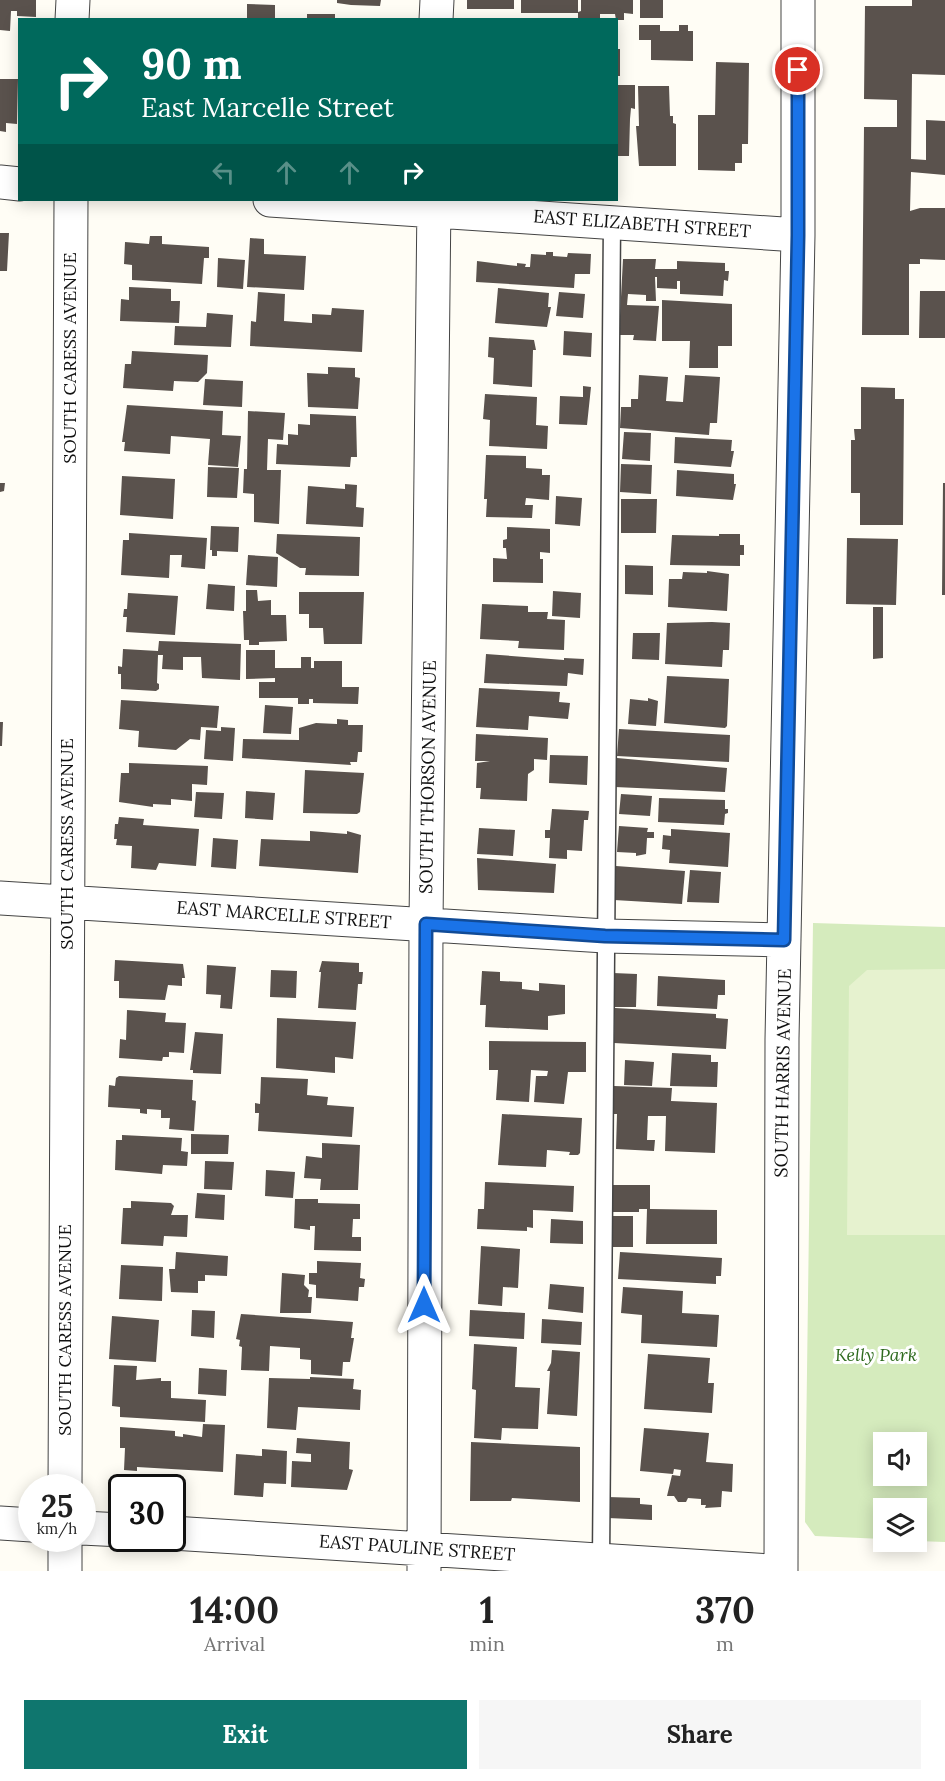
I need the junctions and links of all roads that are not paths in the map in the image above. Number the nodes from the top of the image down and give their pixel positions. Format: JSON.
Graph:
{"nodes":[{"id":1,"x":73,"y":0,"type":"edge"},
{"id":2,"x":436,"y":0,"type":"edge"},
{"id":3,"x":798,"y":0,"type":"edge"},
{"id":4,"x":72,"y":18,"type":"edge"},
{"id":5,"x":436,"y":18,"type":"edge"},
{"id":6,"x":0,"y":182,"type":"edge"},
{"id":7,"x":18,"y":183,"type":"edge"},
{"id":8,"x":71,"y":201,"type":"edge"},
{"id":9,"x":303,"y":201,"type":"edge"},
{"id":10,"x":434,"y":205,"type":"edge"},
{"id":11,"x":612,"y":222,"type":"junction"},
{"id":12,"x":798,"y":235,"type":"junction"},
{"id":13,"x":0,"y":898,"type":"edge"},
{"id":14,"x":66,"y":902,"type":"junction"},
{"id":15,"x":426,"y":924,"type":"junction"},
{"id":16,"x":605,"y":936,"type":"junction"},
{"id":17,"x":784,"y":940,"type":"junction"},
{"id":18,"x":65,"y":1474,"type":"edge"},
{"id":19,"x":0,"y":1523,"type":"edge"},
{"id":20,"x":18,"y":1524,"type":"edge"},
{"id":21,"x":186,"y":1534,"type":"edge"},
{"id":22,"x":65,"y":1552,"type":"edge"},
{"id":23,"x":423,"y":1559,"type":"edge"},
{"id":24,"x":601,"y":1561,"type":"junction"},
{"id":25,"x":65,"y":1571,"type":"edge"},
{"id":26,"x":770,"y":1571,"type":"edge"},
{"id":27,"x":781,"y":1571,"type":"edge"}],
"edges":[{"from":1,"to":4,"type":"street"},
{"from":2,"to":5,"type":"street"},
{"from":3,"to":12,"type":"street","name":"SOUTH HARRIS AVENUE"},
{"from":6,"to":7,"type":"street"},
{"from":8,"to":14,"type":"street","name":"SOUTH CARESS AVENUE"},
{"from":9,"to":10,"type":"street","name":"EAST ELIZABETH STREET"},
{"from":10,"to":11,"type":"street","name":"EAST ELIZABETH STREET"},
{"from":10,"to":15,"type":"street","name":"SOUTH THORSON AVENUE"},
{"from":11,"to":12,"type":"street","name":"EAST ELIZABETH STREET"},
{"from":11,"to":16,"type":"lane"},
{"from":12,"to":17,"type":"street","name":"SOUTH HARRIS AVENUE"},
{"from":13,"to":14,"type":"street","name":"EAST MARCELLE STREET"},
{"from":14,"to":15,"type":"street","name":"EAST MARCELLE STREET"},
{"from":14,"to":18,"type":"street","name":"SOUTH CARESS AVENUE"},
{"from":15,"to":16,"type":"street","name":"EAST MARCELLE STREET"},
{"from":15,"to":23,"type":"street","name":"SOUTH THORSON AVENUE"},
{"from":16,"to":17,"type":"street","name":"EAST MARCELLE STREET"},
{"from":16,"to":24,"type":"lane"},
{"from":17,"to":27,"type":"street","name":"SOUTH HARRIS AVENUE"},
{"from":19,"to":20,"type":"street"},
{"from":21,"to":23,"type":"street","name":"EAST PAULINE STREET"},
{"from":22,"to":25,"type":"street"},
{"from":23,"to":24,"type":"street","name":"EAST PAULINE STREET"},
{"from":24,"to":26,"type":"street","name":"EAST PAULINE STREET"}]}
